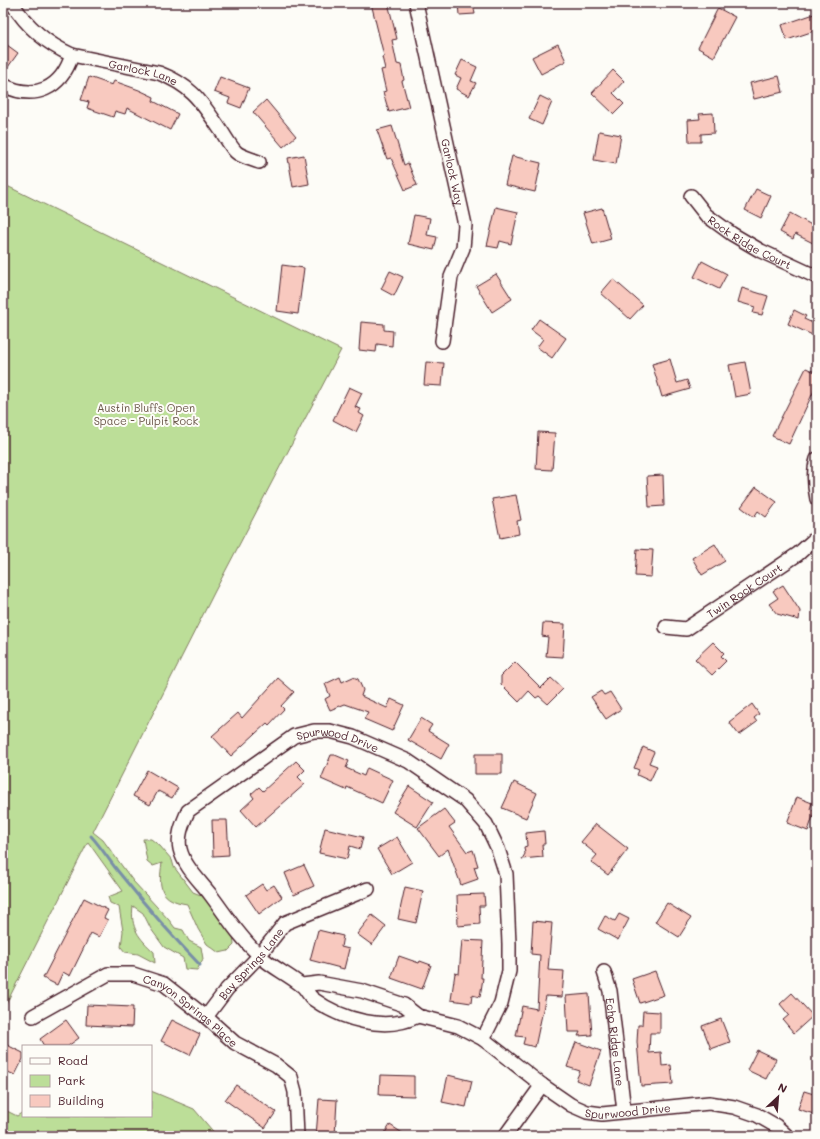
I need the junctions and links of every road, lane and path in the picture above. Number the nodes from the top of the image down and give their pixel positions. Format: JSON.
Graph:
{"nodes":[{"id":1,"x":12,"y":3,"type":"edge"},
{"id":2,"x":416,"y":3,"type":"edge"},
{"id":3,"x":72,"y":55,"type":"junction"},
{"id":4,"x":3,"y":85,"type":"edge"},
{"id":5,"x":259,"y":162,"type":"dead end"},
{"id":6,"x":691,"y":196,"type":"dead end"},
{"id":7,"x":817,"y":277,"type":"edge"},
{"id":8,"x":442,"y":341,"type":"dead end"},
{"id":9,"x":817,"y":459,"type":"edge"},
{"id":10,"x":817,"y":499,"type":"edge"},
{"id":11,"x":817,"y":537,"type":"edge"},
{"id":12,"x":666,"y":627,"type":"dead end"},
{"id":13,"x":368,"y":889,"type":"dead end"},
{"id":14,"x":259,"y":956,"type":"junction"},
{"id":15,"x":604,"y":972,"type":"dead end"},
{"id":16,"x":302,"y":985,"type":"junction"},
{"id":17,"x":33,"y":1016,"type":"dead end"},
{"id":18,"x":418,"y":1016,"type":"junction"},
{"id":19,"x":206,"y":1017,"type":"junction"},
{"id":20,"x":483,"y":1039,"type":"junction"},
{"id":21,"x":542,"y":1085,"type":"junction"},
{"id":22,"x":624,"y":1111,"type":"junction"},
{"id":23,"x":297,"y":1136,"type":"edge"},
{"id":24,"x":505,"y":1136,"type":"edge"},
{"id":25,"x":787,"y":1136,"type":"edge"}],
"edges":[{"from":1,"to":3,"type":"street","name":"Garlock Lane"},
{"from":2,"to":8,"type":"street","name":"Garlock Way"},
{"from":3,"to":4,"type":"street"},
{"from":3,"to":5,"type":"street","name":"Garlock Lane"},
{"from":6,"to":7,"type":"street","name":"Rock Ridge Court"},
{"from":9,"to":10,"type":"street"},
{"from":11,"to":12,"type":"street","name":"Twin Rock Court"},
{"from":13,"to":14,"type":"street","name":"Bay Springs Lane"},
{"from":14,"to":16,"type":"street","name":"Spurwood Drive"},
{"from":14,"to":19,"type":"street","name":"Bay Springs Lane"},
{"from":14,"to":20,"type":"street","name":"Spurwood Drive"},
{"from":15,"to":22,"type":"street","name":"Echo Ridge Lane"},
{"from":16,"to":18,"type":"street","name":"Spurwood Drive"},
{"from":16,"to":18,"type":"street","name":"Spurwood Drive"},
{"from":17,"to":19,"type":"street","name":"Canyon Springs Place"},
{"from":18,"to":20,"type":"street","name":"Spurwood Drive"},
{"from":19,"to":23,"type":"street","name":"Canyon Springs Place"},
{"from":20,"to":21,"type":"street","name":"Spurwood Drive"},
{"from":21,"to":22,"type":"street","name":"Spurwood Drive"},
{"from":21,"to":24,"type":"street"},
{"from":22,"to":25,"type":"street","name":"Spurwood Drive"}]}
